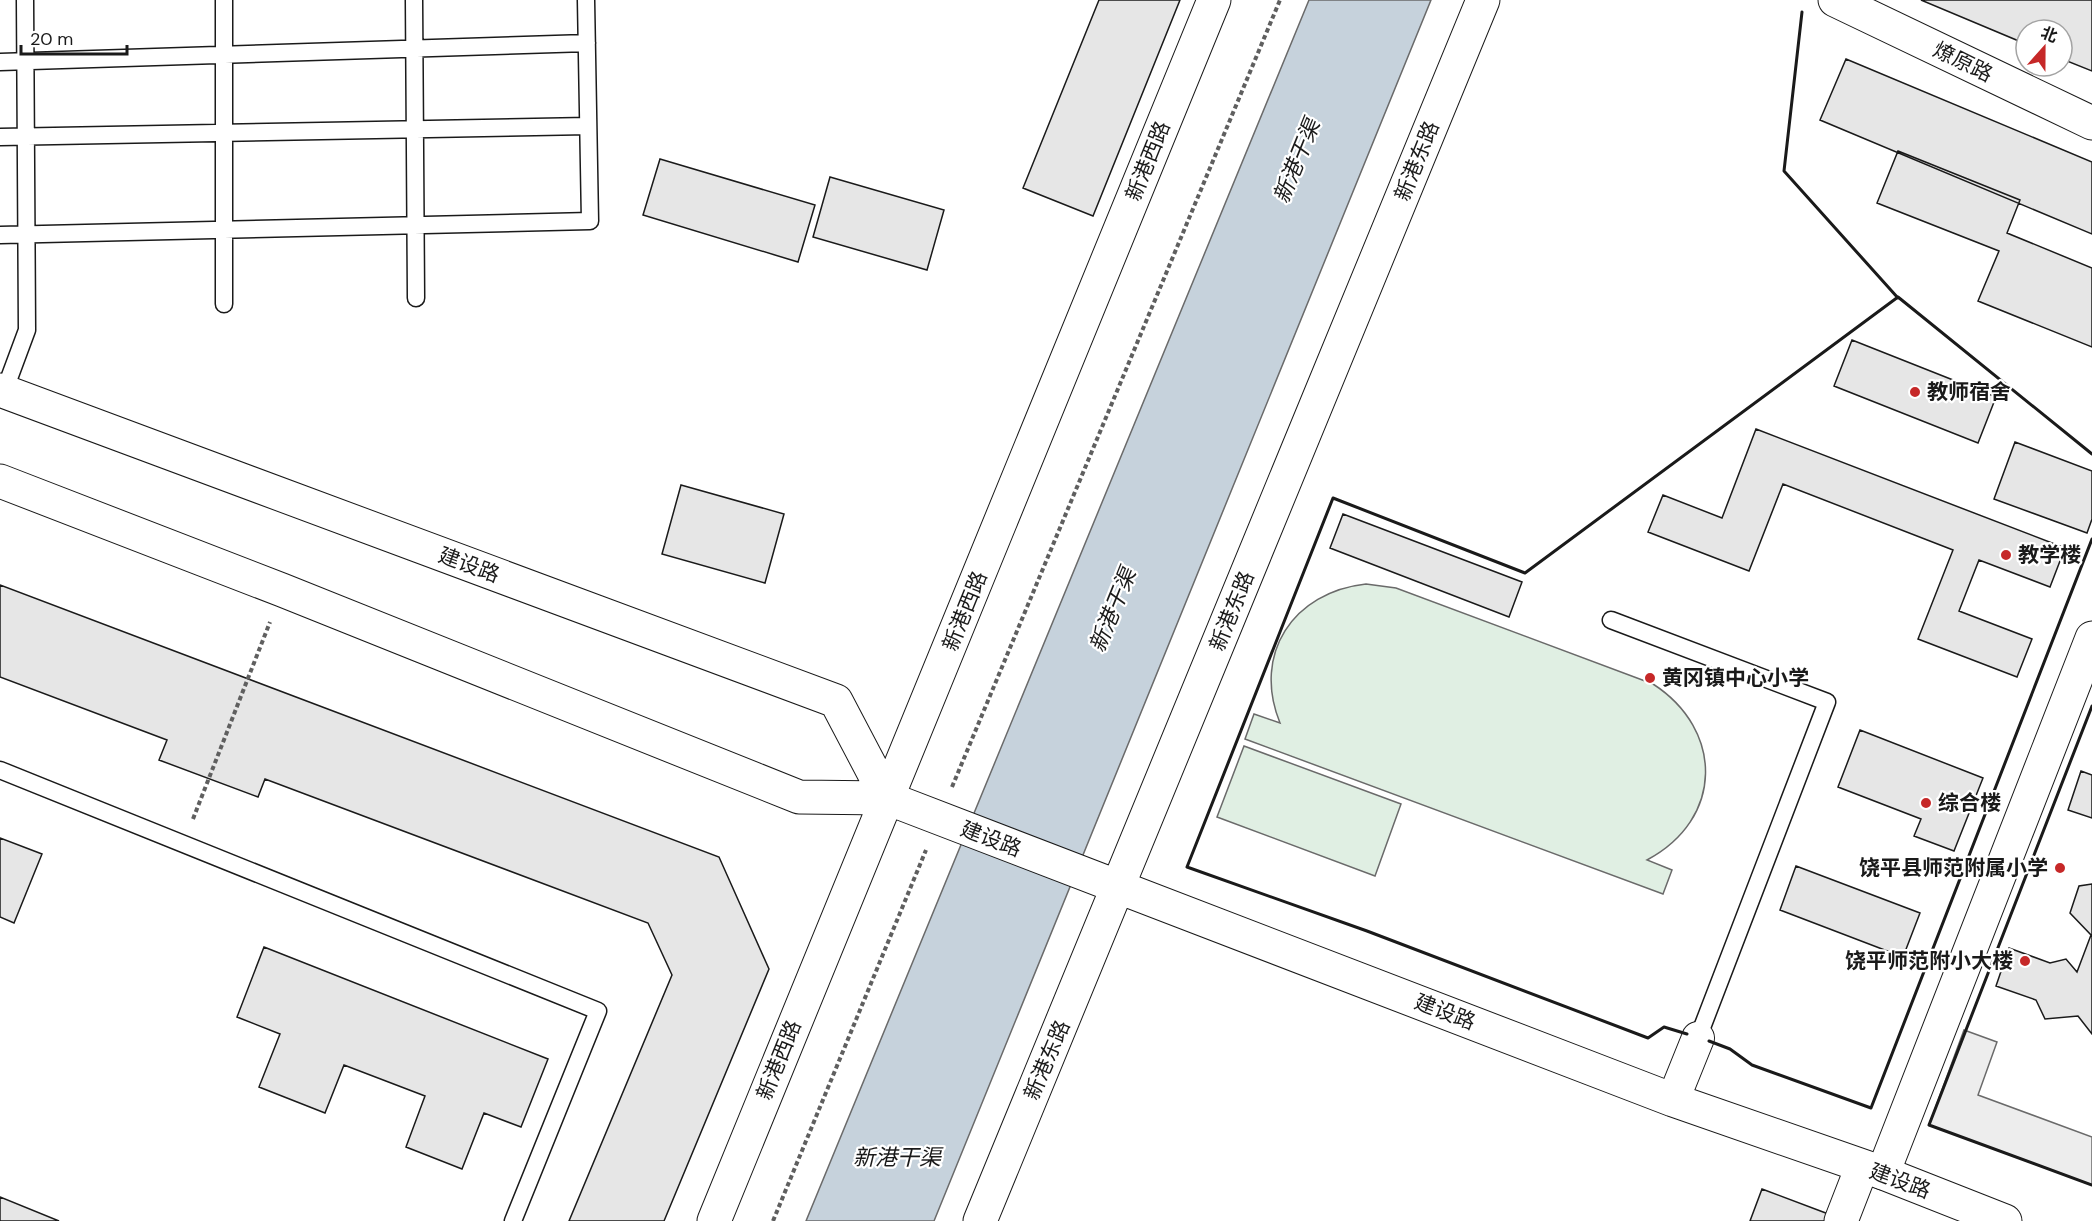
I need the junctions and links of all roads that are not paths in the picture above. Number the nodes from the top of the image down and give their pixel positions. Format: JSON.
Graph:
{"nodes":[{"id":1,"x":25,"y":0,"type":"edge"},
{"id":2,"x":224,"y":0,"type":"edge"},
{"id":3,"x":414,"y":0,"type":"edge"},
{"id":4,"x":586,"y":0,"type":"edge"},
{"id":5,"x":1214,"y":0,"type":"edge"},
{"id":6,"x":1484,"y":0,"type":"edge"},
{"id":7,"x":1835,"y":0,"type":"edge"},
{"id":8,"x":587,"y":43,"type":"junction"},
{"id":9,"x":414,"y":48,"type":"junction"},
{"id":10,"x":224,"y":54,"type":"junction"},
{"id":11,"x":25,"y":61,"type":"junction"},
{"id":12,"x":0,"y":62,"type":"edge"},
{"id":13,"x":2092,"y":123,"type":"edge"},
{"id":14,"x":588,"y":126,"type":"junction"},
{"id":15,"x":415,"y":130,"type":"junction"},
{"id":16,"x":224,"y":134,"type":"junction"},
{"id":17,"x":0,"y":137,"type":"edge"},
{"id":18,"x":26,"y":137,"type":"junction"},
{"id":19,"x":416,"y":225,"type":"junction"},
{"id":20,"x":224,"y":230,"type":"junction"},
{"id":21,"x":0,"y":235,"type":"edge"},
{"id":22,"x":26,"y":235,"type":"junction"},
{"id":23,"x":416,"y":298,"type":"dead end"},
{"id":24,"x":224,"y":304,"type":"dead end"},
{"id":25,"x":2,"y":391,"type":"edge"},
{"id":26,"x":0,"y":481,"type":"edge"},
{"id":27,"x":1611,"y":620,"type":"dead end"},
{"id":28,"x":2092,"y":638,"type":"edge"},
{"id":29,"x":0,"y":770,"type":"edge"},
{"id":30,"x":887,"y":798,"type":"junction"},
{"id":31,"x":1118,"y":886,"type":"junction"},
{"id":32,"x":1698,"y":1038,"type":"joint"},
{"id":33,"x":1673,"y":1100,"type":"junction"},
{"id":34,"x":1872,"y":1170,"type":"junction"},
{"id":35,"x":513,"y":1221,"type":"edge"},
{"id":36,"x":714,"y":1221,"type":"edge"},
{"id":37,"x":980,"y":1221,"type":"edge"},
{"id":38,"x":1841,"y":1221,"type":"edge"},
{"id":39,"x":2005,"y":1221,"type":"edge"}],
"edges":[{"from":1,"to":11,"type":"lane"},
{"from":2,"to":10,"type":"lane"},
{"from":3,"to":9,"type":"lane"},
{"from":4,"to":8,"type":"lane"},
{"from":5,"to":30,"type":"main road","name":"新港西路"},
{"from":6,"to":31,"type":"main road","name":"新港东路"},
{"from":7,"to":13,"type":"main road","name":"燎原路"},
{"from":8,"to":9,"type":"lane"},
{"from":8,"to":14,"type":"lane"},
{"from":9,"to":10,"type":"lane"},
{"from":9,"to":15,"type":"lane"},
{"from":10,"to":11,"type":"lane"},
{"from":10,"to":16,"type":"lane"},
{"from":11,"to":12,"type":"lane"},
{"from":11,"to":18,"type":"lane"},
{"from":14,"to":15,"type":"lane"},
{"from":14,"to":19,"type":"lane"},
{"from":15,"to":16,"type":"lane"},
{"from":15,"to":19,"type":"lane"},
{"from":16,"to":18,"type":"lane"},
{"from":16,"to":20,"type":"lane"},
{"from":17,"to":18,"type":"lane"},
{"from":18,"to":22,"type":"lane"},
{"from":19,"to":20,"type":"lane"},
{"from":19,"to":23,"type":"lane"},
{"from":20,"to":22,"type":"lane"},
{"from":20,"to":24,"type":"lane"},
{"from":21,"to":22,"type":"lane"},
{"from":22,"to":25,"type":"lane"},
{"from":25,"to":30,"type":"main road","name":"建设路"},
{"from":26,"to":30,"type":"main road","name":"建设路"},
{"from":27,"to":32,"type":"lane"},
{"from":28,"to":34,"type":"main road"},
{"from":29,"to":35,"type":"lane"},
{"from":30,"to":31,"type":"main road","name":"建设路"},
{"from":30,"to":36,"type":"main road","name":"新港西路"},
{"from":31,"to":33,"type":"main road","name":"建设路"},
{"from":31,"to":37,"type":"main road","name":"新港东路"},
{"from":32,"to":33,"type":"street"},
{"from":33,"to":34,"type":"main road","name":"建设路"},
{"from":34,"to":38,"type":"main road"},
{"from":34,"to":39,"type":"main road","name":"建设路"}]}
